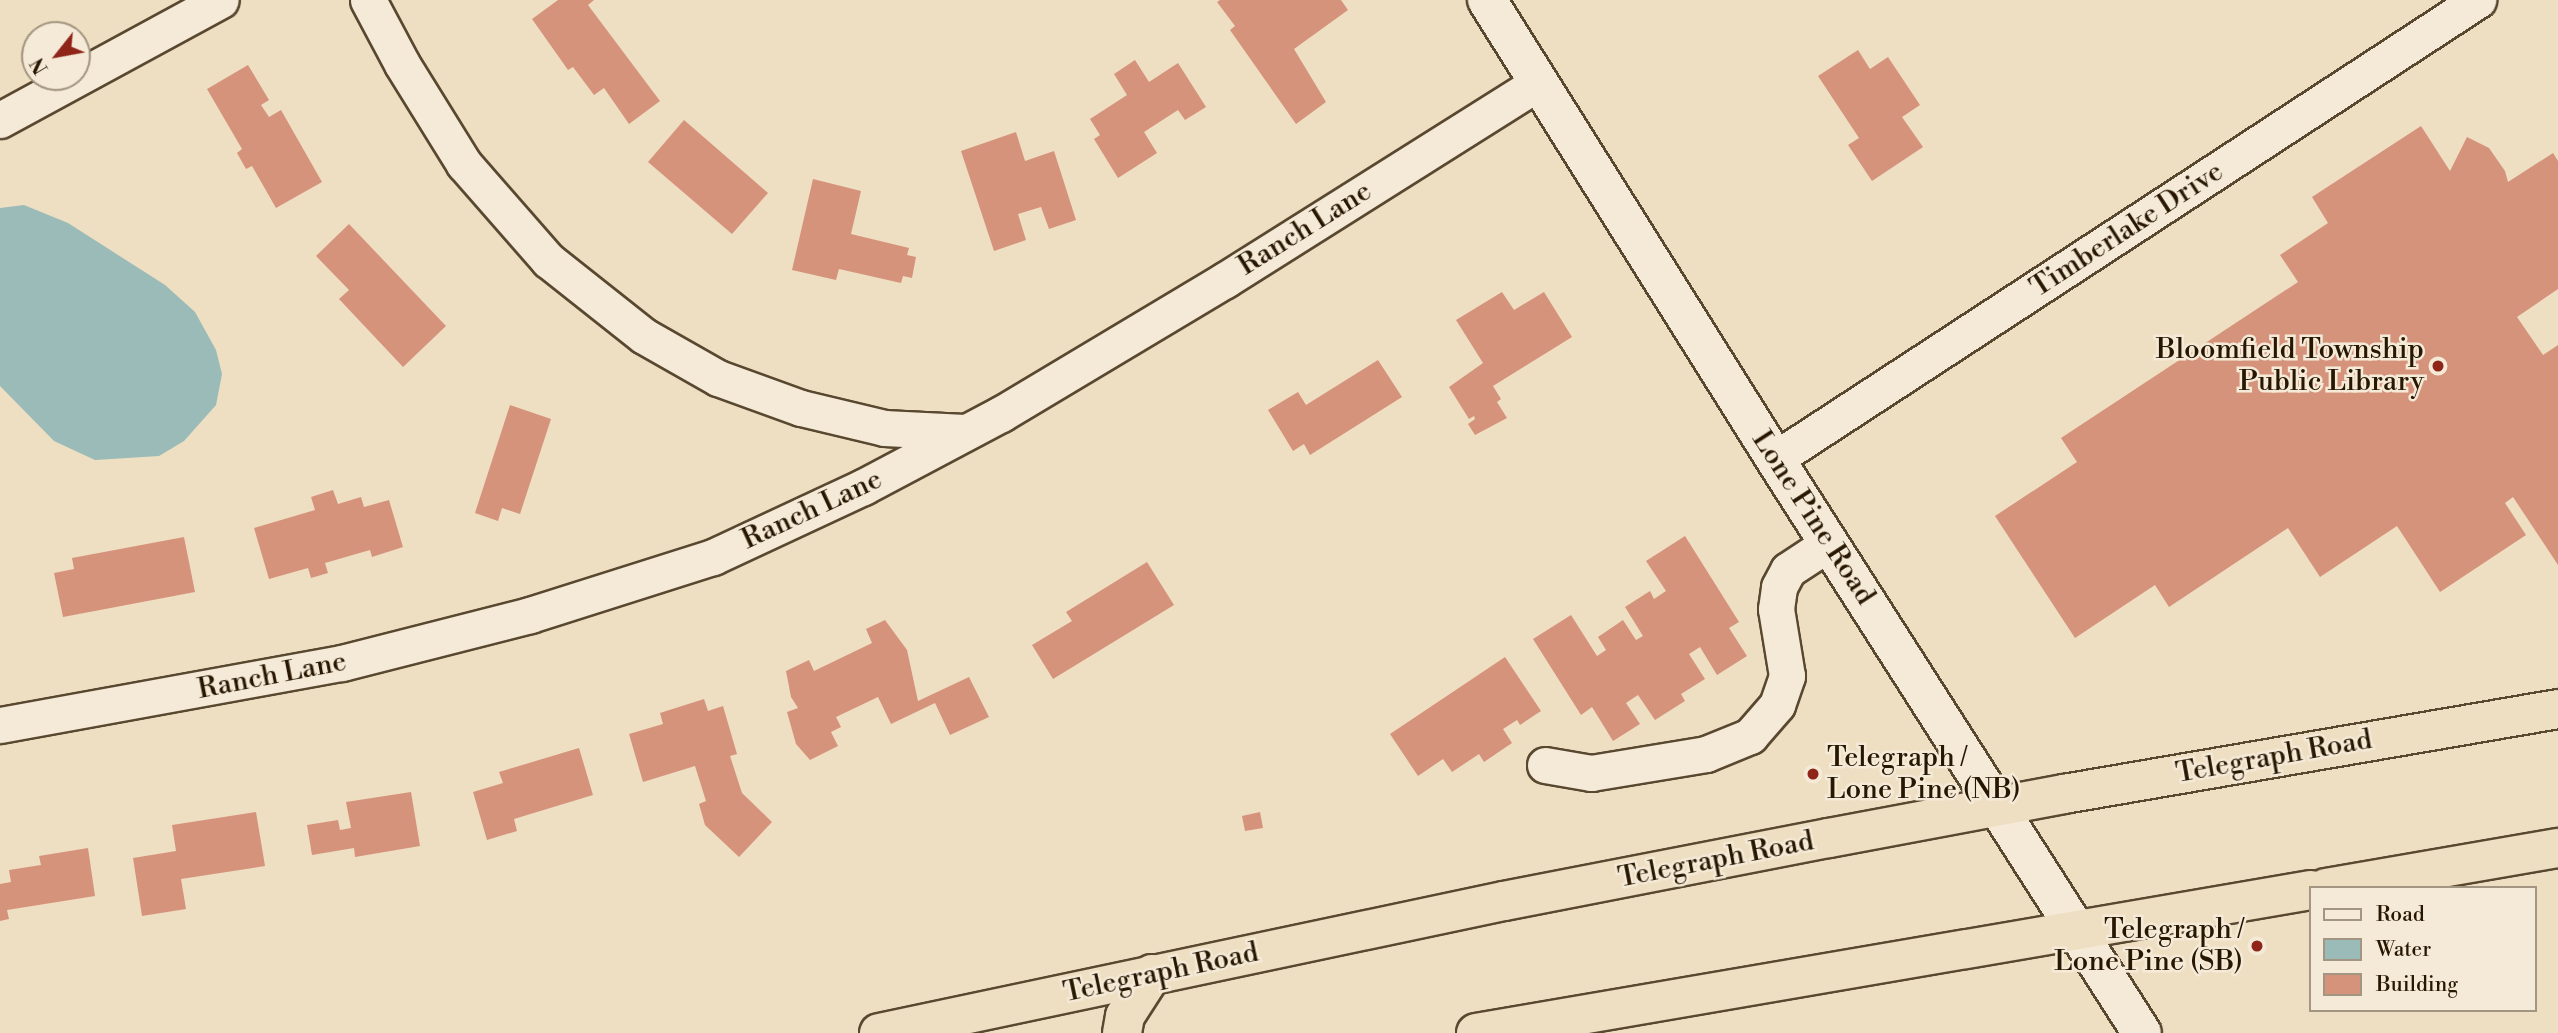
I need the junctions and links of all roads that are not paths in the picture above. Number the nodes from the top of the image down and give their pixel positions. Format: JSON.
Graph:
{"nodes":[{"id":1,"x":221,"y":0,"type":"edge"},
{"id":2,"x":368,"y":0,"type":"edge"},
{"id":3,"x":1487,"y":0,"type":"edge"},
{"id":4,"x":2478,"y":0,"type":"edge"},
{"id":5,"x":1539,"y":82,"type":"junction"},
{"id":6,"x":0,"y":120,"type":"edge"},
{"id":7,"x":968,"y":432,"type":"junction"},
{"id":8,"x":1775,"y":458,"type":"junction"},
{"id":9,"x":1829,"y":543,"type":"junction"},
{"id":10,"x":2558,"y":709,"type":"edge"},
{"id":11,"x":0,"y":725,"type":"edge"},
{"id":12,"x":1545,"y":765,"type":"dead end"},
{"id":13,"x":1997,"y":807,"type":"junction"},
{"id":14,"x":2558,"y":848,"type":"edge"},
{"id":15,"x":2338,"y":886,"type":"edge"},
{"id":16,"x":2310,"y":890,"type":"edge"},
{"id":17,"x":2077,"y":931,"type":"junction"},
{"id":18,"x":1152,"y":974,"type":"junction"},
{"id":19,"x":979,"y":1023,"type":"edge"},
{"id":20,"x":879,"y":1033,"type":"edge"},
{"id":21,"x":1122,"y":1033,"type":"edge"},
{"id":22,"x":1476,"y":1033,"type":"edge"},
{"id":23,"x":2142,"y":1033,"type":"edge"}],
"edges":[{"from":1,"to":6,"type":"street"},
{"from":2,"to":7,"type":"street"},
{"from":3,"to":5,"type":"street","name":"Lone Pine Road"},
{"from":4,"to":8,"type":"street","name":"Timberlake Drive"},
{"from":5,"to":7,"type":"street","name":"Ranch Lane"},
{"from":5,"to":8,"type":"street","name":"Lone Pine Road"},
{"from":7,"to":11,"type":"street","name":"Ranch Lane"},
{"from":8,"to":9,"type":"street","name":"Lone Pine Road"},
{"from":9,"to":12,"type":"street"},
{"from":9,"to":13,"type":"street","name":"Lone Pine Road"},
{"from":10,"to":13,"type":"highway","name":"Telegraph Road"},
{"from":13,"to":17,"type":"street","name":"Lone Pine Road"},
{"from":13,"to":18,"type":"highway","name":"Telegraph Road"},
{"from":14,"to":15,"type":"highway"},
{"from":16,"to":17,"type":"highway"},
{"from":17,"to":22,"type":"highway"},
{"from":17,"to":23,"type":"street","name":"Lone Pine Road"},
{"from":18,"to":19,"type":"highway","name":"Telegraph Road"},
{"from":18,"to":21,"type":"highway"},
{"from":19,"to":20,"type":"highway","name":"Telegraph Road"}]}
